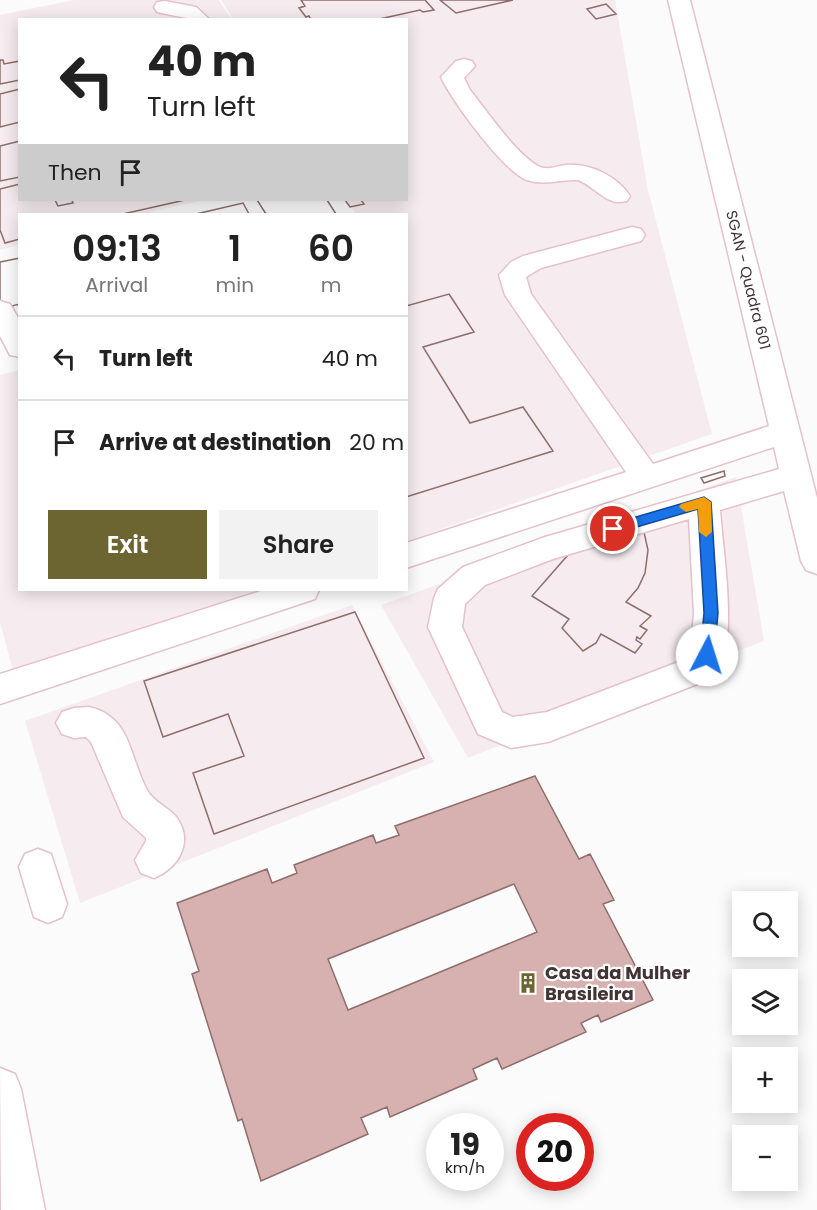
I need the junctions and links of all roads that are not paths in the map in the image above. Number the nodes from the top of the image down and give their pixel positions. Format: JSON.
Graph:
{"nodes":[{"id":1,"x":679,"y":0,"type":"edge"},
{"id":2,"x":165,"y":7,"type":"dead end"},
{"id":3,"x":199,"y":18,"type":"edge"},
{"id":4,"x":464,"y":66,"type":"dead end"},
{"id":5,"x":618,"y":196,"type":"dead end"},
{"id":6,"x":632,"y":235,"type":"dead end"},
{"id":7,"x":0,"y":310,"type":"edge"},
{"id":8,"x":18,"y":344,"type":"edge"},
{"id":9,"x":18,"y":362,"type":"edge"},
{"id":10,"x":0,"y":366,"type":"edge"},
{"id":11,"x":785,"y":432,"type":"junction"},
{"id":12,"x":796,"y":476,"type":"junction"},
{"id":13,"x":646,"y":477,"type":"junction"},
{"id":14,"x":704,"y":502,"type":"junction"},
{"id":15,"x":408,"y":555,"type":"edge"},
{"id":16,"x":817,"y":561,"type":"edge"},
{"id":17,"x":300,"y":591,"type":"edge"},
{"id":18,"x":0,"y":689,"type":"edge"},
{"id":19,"x":74,"y":723,"type":"dead end"},
{"id":20,"x":154,"y":860,"type":"dead end"},
{"id":21,"x":38,"y":867,"type":"dead end"},
{"id":22,"x":48,"y":904,"type":"dead end"},
{"id":23,"x":0,"y":1089,"type":"edge"},
{"id":24,"x":23,"y":1210,"type":"edge"}],
"edges":[{"from":1,"to":11,"type":"street","name":"SGAN - Quadra 601"},
{"from":2,"to":3,"type":"street"},
{"from":4,"to":5,"type":"street"},
{"from":6,"to":13,"type":"street"},
{"from":7,"to":8,"type":"street"},
{"from":9,"to":10,"type":"street"},
{"from":11,"to":12,"type":"street","name":"SGAN - Quadra 601"},
{"from":11,"to":13,"type":"street"},
{"from":12,"to":14,"type":"street"},
{"from":12,"to":16,"type":"street","name":"SGAN - Quadra 601"},
{"from":13,"to":15,"type":"street"},
{"from":14,"to":14,"type":"street"},
{"from":17,"to":18,"type":"street"},
{"from":19,"to":20,"type":"street"},
{"from":21,"to":22,"type":"street"},
{"from":23,"to":24,"type":"street"}]}
